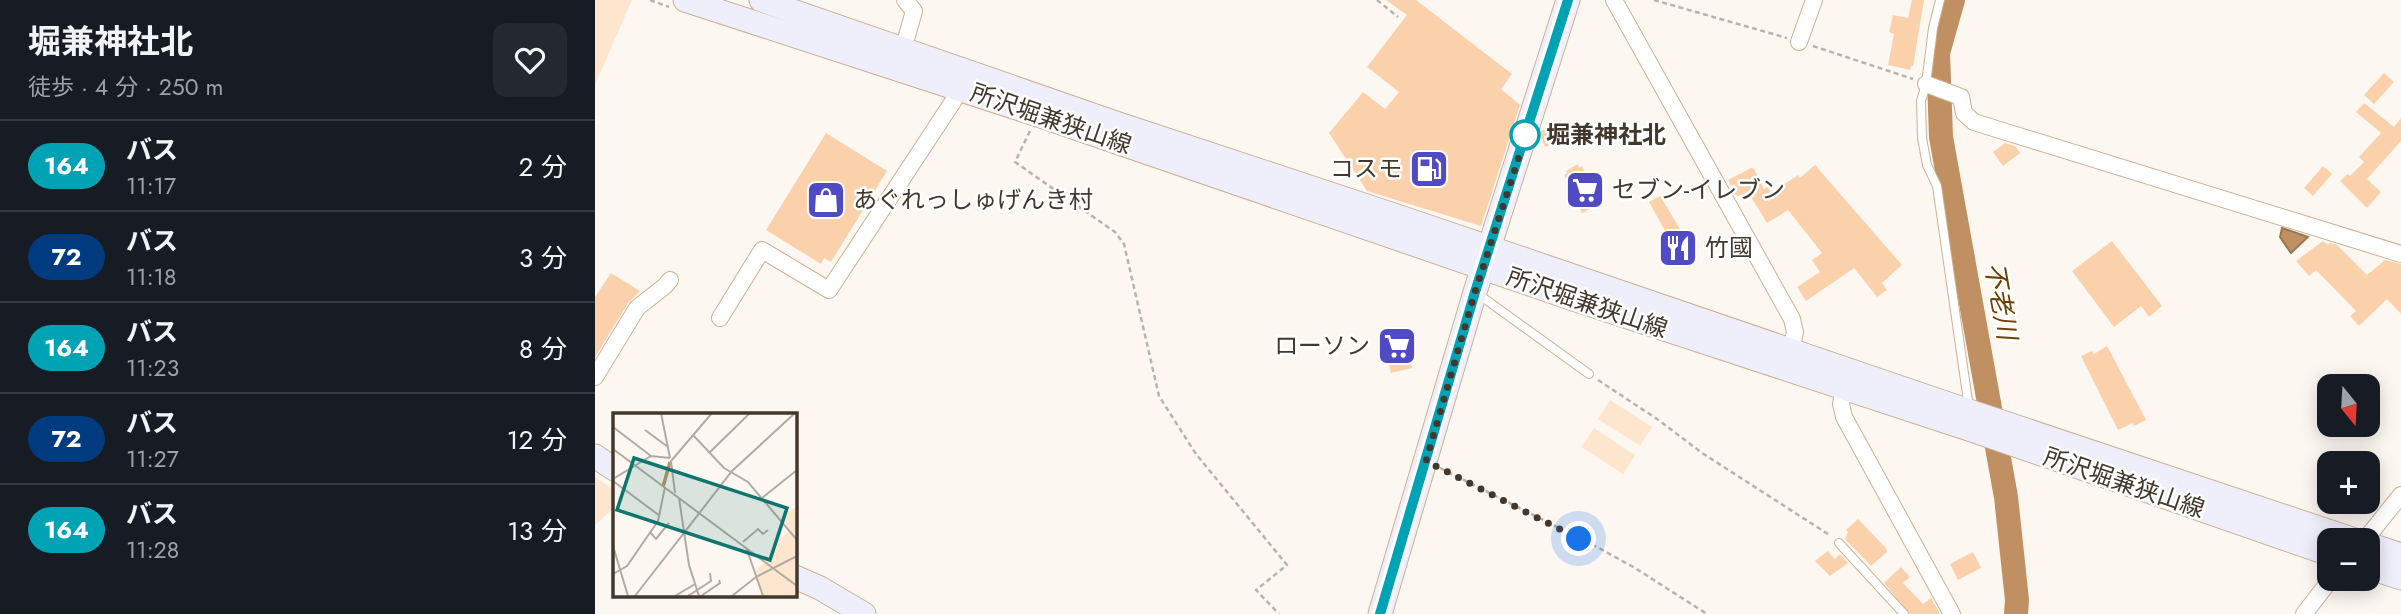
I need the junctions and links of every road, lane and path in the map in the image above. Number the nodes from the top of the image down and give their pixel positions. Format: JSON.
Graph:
{"nodes":[{"id":1,"x":685,"y":0,"type":"edge"},
{"id":2,"x":761,"y":0,"type":"edge"},
{"id":3,"x":905,"y":0,"type":"edge"},
{"id":4,"x":1377,"y":0,"type":"edge"},
{"id":5,"x":1568,"y":0,"type":"edge"},
{"id":6,"x":1614,"y":0,"type":"edge"},
{"id":7,"x":1814,"y":0,"type":"edge"},
{"id":8,"x":1940,"y":0,"type":"edge"},
{"id":9,"x":1398,"y":17,"type":"dead end"},
{"id":10,"x":1799,"y":41,"type":"dead end"},
{"id":11,"x":902,"y":50,"type":"junction"},
{"id":12,"x":1926,"y":84,"type":"junction"},
{"id":13,"x":954,"y":100,"type":"dead end"},
{"id":14,"x":1038,"y":115,"type":"junction"},
{"id":15,"x":2401,"y":254,"type":"edge"},
{"id":16,"x":1487,"y":258,"type":"junction"},
{"id":17,"x":670,"y":280,"type":"dead end"},
{"id":18,"x":1475,"y":292,"type":"junction"},
{"id":19,"x":720,"y":318,"type":"dead end"},
{"id":20,"x":1791,"y":351,"type":"junction"},
{"id":21,"x":1590,"y":374,"type":"joint"},
{"id":22,"x":595,"y":377,"type":"edge"},
{"id":23,"x":1844,"y":387,"type":"junction"},
{"id":24,"x":1972,"y":418,"type":"junction"},
{"id":25,"x":2009,"y":434,"type":"junction"},
{"id":26,"x":595,"y":456,"type":"edge"},
{"id":27,"x":1426,"y":461,"type":"junction"},
{"id":28,"x":613,"y":467,"type":"edge"},
{"id":29,"x":2401,"y":495,"type":"edge"},
{"id":30,"x":2317,"y":528,"type":"edge"},
{"id":31,"x":2376,"y":528,"type":"edge"},
{"id":32,"x":1839,"y":543,"type":"joint"},
{"id":33,"x":2380,"y":547,"type":"edge"},
{"id":34,"x":2317,"y":550,"type":"edge"},
{"id":35,"x":2401,"y":555,"type":"edge"},
{"id":36,"x":2380,"y":571,"type":"edge"},
{"id":37,"x":796,"y":577,"type":"edge"},
{"id":38,"x":2401,"y":578,"type":"edge"},
{"id":39,"x":2322,"y":591,"type":"edge"},
{"id":40,"x":864,"y":614,"type":"edge"},
{"id":41,"x":1279,"y":614,"type":"edge"},
{"id":42,"x":1380,"y":614,"type":"edge"},
{"id":43,"x":1707,"y":614,"type":"edge"},
{"id":44,"x":1904,"y":614,"type":"edge"},
{"id":45,"x":1952,"y":614,"type":"edge"},
{"id":46,"x":2304,"y":614,"type":"edge"}],
"edges":[{"from":1,"to":14,"type":"main road","name":"所沢堀兼狭山線"},
{"from":2,"to":11,"type":"main road","name":"所沢堀兼狭山線"},
{"from":3,"to":11,"type":"street"},
{"from":4,"to":9,"type":"path"},
{"from":5,"to":16,"type":"main road"},
{"from":6,"to":20,"type":"street"},
{"from":7,"to":10,"type":"street"},
{"from":8,"to":12,"type":"lane"},
{"from":11,"to":16,"type":"main road","name":"所沢堀兼狭山線"},
{"from":12,"to":15,"type":"street"},
{"from":12,"to":24,"type":"lane"},
{"from":13,"to":19,"type":"street"},
{"from":14,"to":16,"type":"main road","name":"所沢堀兼狭山線"},
{"from":14,"to":41,"type":"path"},
{"from":16,"to":18,"type":"main road"},
{"from":16,"to":20,"type":"main road","name":"所沢堀兼狭山線"},
{"from":16,"to":23,"type":"main road","name":"所沢堀兼狭山線"},
{"from":17,"to":22,"type":"street"},
{"from":18,"to":21,"type":"lane"},
{"from":18,"to":27,"type":"main road"},
{"from":20,"to":24,"type":"main road","name":"所沢堀兼狭山線"},
{"from":21,"to":32,"type":"path"},
{"from":23,"to":24,"type":"main road","name":"所沢堀兼狭山線"},
{"from":23,"to":45,"type":"street"},
{"from":24,"to":25,"type":"main road","name":"所沢堀兼狭山線"},
{"from":25,"to":30,"type":"main road","name":"所沢堀兼狭山線"},
{"from":25,"to":34,"type":"main road","name":"所沢堀兼狭山線"},
{"from":26,"to":28,"type":"main road"},
{"from":27,"to":42,"type":"main road"},
{"from":27,"to":43,"type":"path"},
{"from":29,"to":31,"type":"street"},
{"from":32,"to":44,"type":"lane"},
{"from":33,"to":35,"type":"main road"},
{"from":36,"to":38,"type":"main road"},
{"from":37,"to":40,"type":"main road"},
{"from":39,"to":46,"type":"street"}]}
